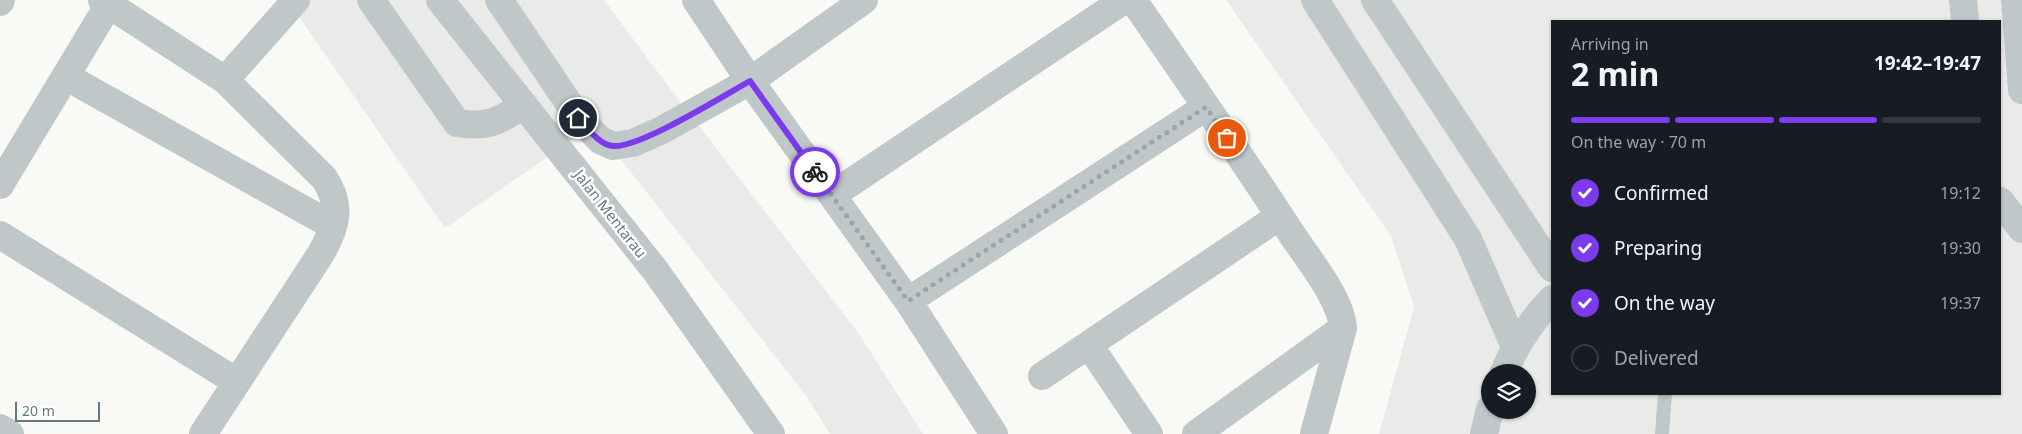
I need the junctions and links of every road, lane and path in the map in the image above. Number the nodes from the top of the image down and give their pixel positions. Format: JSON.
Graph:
{"nodes":[{"id":1,"x":296,"y":0,"type":"edge"},
{"id":2,"x":371,"y":0,"type":"edge"},
{"id":3,"x":440,"y":0,"type":"edge"},
{"id":4,"x":499,"y":0,"type":"edge"},
{"id":5,"x":696,"y":0,"type":"edge"},
{"id":6,"x":864,"y":0,"type":"edge"},
{"id":7,"x":1124,"y":0,"type":"edge"},
{"id":8,"x":1133,"y":0,"type":"edge"},
{"id":9,"x":1315,"y":0,"type":"edge"},
{"id":10,"x":1375,"y":0,"type":"edge"},
{"id":11,"x":1963,"y":0,"type":"edge"},
{"id":12,"x":2015,"y":0,"type":"edge"},
{"id":13,"x":106,"y":2,"type":"edge"},
{"id":14,"x":1965,"y":20,"type":"edge"},
{"id":15,"x":67,"y":77,"type":"junction"},
{"id":16,"x":225,"y":80,"type":"junction"},
{"id":17,"x":750,"y":81,"type":"junction"},
{"id":18,"x":2022,"y":90,"type":"edge"},
{"id":19,"x":524,"y":106,"type":"junction"},
{"id":20,"x":1206,"y":107,"type":"junction"},
{"id":21,"x":0,"y":185,"type":"edge"},
{"id":22,"x":832,"y":195,"type":"junction"},
{"id":23,"x":2001,"y":202,"type":"edge"},
{"id":24,"x":1280,"y":216,"type":"junction"},
{"id":25,"x":333,"y":226,"type":"junction"},
{"id":26,"x":2022,"y":229,"type":"edge"},
{"id":27,"x":0,"y":235,"type":"edge"},
{"id":28,"x":1551,"y":266,"type":"edge"},
{"id":29,"x":1551,"y":300,"type":"edge"},
{"id":30,"x":908,"y":301,"type":"junction"},
{"id":31,"x":1343,"y":328,"type":"junction"},
{"id":32,"x":1089,"y":344,"type":"junction"},
{"id":33,"x":1515,"y":347,"type":"junction"},
{"id":34,"x":1508,"y":364,"type":"edge"},
{"id":35,"x":1042,"y":376,"type":"dead end"},
{"id":36,"x":237,"y":382,"type":"junction"},
{"id":37,"x":1665,"y":395,"type":"edge"},
{"id":38,"x":1488,"y":419,"type":"edge"},
{"id":39,"x":0,"y":428,"type":"edge"},
{"id":40,"x":10,"y":434,"type":"edge"},
{"id":41,"x":203,"y":434,"type":"edge"},
{"id":42,"x":771,"y":434,"type":"edge"},
{"id":43,"x":994,"y":434,"type":"edge"},
{"id":44,"x":1149,"y":434,"type":"edge"},
{"id":45,"x":1196,"y":434,"type":"edge"},
{"id":46,"x":1314,"y":434,"type":"edge"},
{"id":47,"x":1484,"y":434,"type":"edge"},
{"id":48,"x":1662,"y":434,"type":"edge"}],
"edges":[{"from":1,"to":16,"type":"street"},
{"from":2,"to":19,"type":"street"},
{"from":3,"to":19,"type":"street","name":"Jalan Mentarau"},
{"from":4,"to":17,"type":"street"},
{"from":5,"to":17,"type":"street"},
{"from":6,"to":17,"type":"street"},
{"from":7,"to":22,"type":"street"},
{"from":8,"to":20,"type":"street"},
{"from":9,"to":33,"type":"street"},
{"from":10,"to":28,"type":"street"},
{"from":11,"to":14,"type":"street"},
{"from":12,"to":18,"type":"street"},
{"from":13,"to":15,"type":"street"},
{"from":13,"to":16,"type":"street"},
{"from":15,"to":21,"type":"street"},
{"from":15,"to":25,"type":"street"},
{"from":16,"to":25,"type":"street"},
{"from":17,"to":22,"type":"street"},
{"from":19,"to":42,"type":"street","name":"Jalan Mentarau"},
{"from":20,"to":24,"type":"street"},
{"from":20,"to":30,"type":"street"},
{"from":22,"to":30,"type":"street"},
{"from":23,"to":26,"type":"street"},
{"from":24,"to":31,"type":"street"},
{"from":24,"to":32,"type":"street"},
{"from":25,"to":36,"type":"street"},
{"from":27,"to":36,"type":"street"},
{"from":29,"to":33,"type":"street"},
{"from":30,"to":43,"type":"street"},
{"from":31,"to":45,"type":"street"},
{"from":31,"to":46,"type":"street"},
{"from":32,"to":35,"type":"street"},
{"from":32,"to":44,"type":"street"},
{"from":33,"to":34,"type":"street"},
{"from":36,"to":41,"type":"street"},
{"from":37,"to":48,"type":"lane"},
{"from":38,"to":47,"type":"street"},
{"from":39,"to":40,"type":"street"}]}
